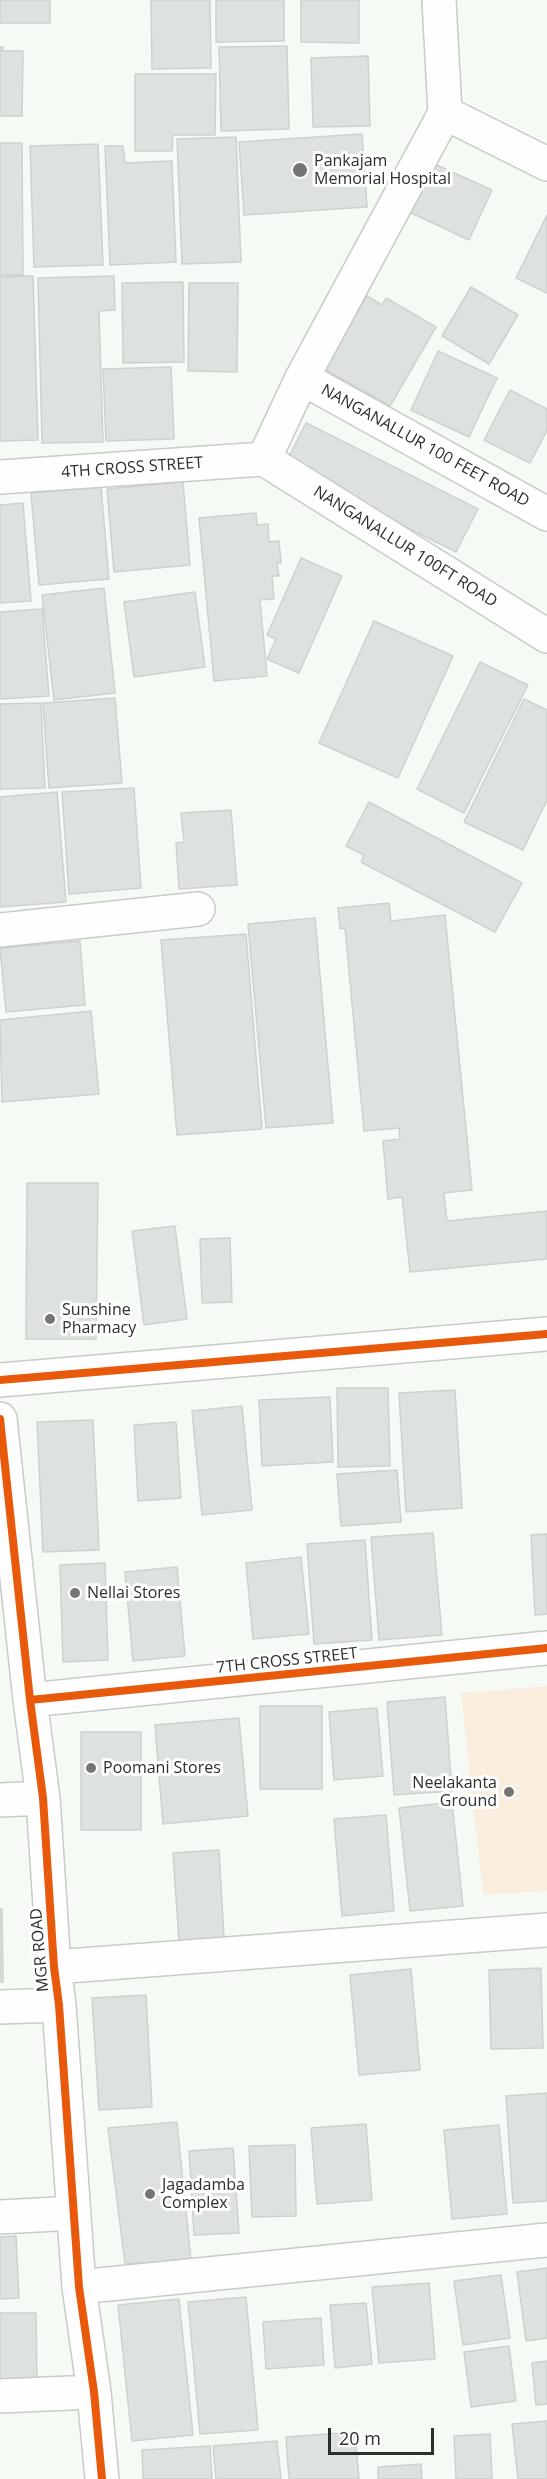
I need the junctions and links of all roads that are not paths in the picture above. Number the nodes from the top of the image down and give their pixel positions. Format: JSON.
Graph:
{"nodes":[{"id":1,"x":439,"y":0,"type":"edge"},
{"id":2,"x":445,"y":113,"type":"junction"},
{"id":3,"x":547,"y":164,"type":"edge"},
{"id":4,"x":302,"y":378,"type":"junction"},
{"id":5,"x":264,"y":459,"type":"junction"},
{"id":6,"x":0,"y":477,"type":"edge"},
{"id":7,"x":547,"y":514,"type":"edge"},
{"id":8,"x":547,"y":636,"type":"edge"},
{"id":9,"x":198,"y":909,"type":"dead end"},
{"id":10,"x":0,"y":930,"type":"edge"},
{"id":11,"x":547,"y":1334,"type":"edge"},
{"id":12,"x":0,"y":1380,"type":"edge"},
{"id":13,"x":0,"y":1419,"type":"edge"},
{"id":14,"x":10,"y":1604,"type":"edge"},
{"id":15,"x":547,"y":1648,"type":"edge"},
{"id":16,"x":30,"y":1700,"type":"junction"},
{"id":17,"x":44,"y":1798,"type":"junction"},
{"id":18,"x":0,"y":1800,"type":"edge"},
{"id":19,"x":547,"y":1930,"type":"edge"},
{"id":20,"x":54,"y":1966,"type":"junction"},
{"id":21,"x":59,"y":2005,"type":"junction"},
{"id":22,"x":0,"y":2007,"type":"edge"},
{"id":23,"x":74,"y":2213,"type":"junction"},
{"id":24,"x":0,"y":2217,"type":"edge"},
{"id":25,"x":547,"y":2240,"type":"edge"},
{"id":26,"x":79,"y":2287,"type":"junction"},
{"id":27,"x":94,"y":2392,"type":"junction"},
{"id":28,"x":0,"y":2396,"type":"edge"},
{"id":29,"x":102,"y":2479,"type":"edge"}],
"edges":[{"from":1,"to":2,"type":"street"},
{"from":2,"to":3,"type":"street"},
{"from":2,"to":4,"type":"street"},
{"from":4,"to":5,"type":"street"},
{"from":4,"to":7,"type":"street","name":"NANGANALLUR 100 FEET ROAD"},
{"from":5,"to":6,"type":"street","name":"4TH CROSS STREET"},
{"from":5,"to":8,"type":"street","name":"NANGANALLUR 100FT ROAD"},
{"from":9,"to":10,"type":"street"},
{"from":11,"to":12,"type":"street"},
{"from":13,"to":14,"type":"street","name":"MGR ROAD"},
{"from":14,"to":16,"type":"street","name":"MGR ROAD"},
{"from":15,"to":16,"type":"street","name":"7TH CROSS STREET"},
{"from":16,"to":17,"type":"street","name":"MGR ROAD"},
{"from":17,"to":18,"type":"street"},
{"from":17,"to":20,"type":"street","name":"MGR ROAD"},
{"from":19,"to":20,"type":"street"},
{"from":20,"to":21,"type":"street","name":"MGR ROAD"},
{"from":21,"to":22,"type":"street"},
{"from":21,"to":23,"type":"street","name":"MGR ROAD"},
{"from":23,"to":24,"type":"street"},
{"from":23,"to":26,"type":"street","name":"MGR ROAD"},
{"from":25,"to":26,"type":"street"},
{"from":26,"to":27,"type":"street","name":"MGR ROAD"},
{"from":27,"to":28,"type":"street"},
{"from":27,"to":29,"type":"street","name":"MGR ROAD"}]}
